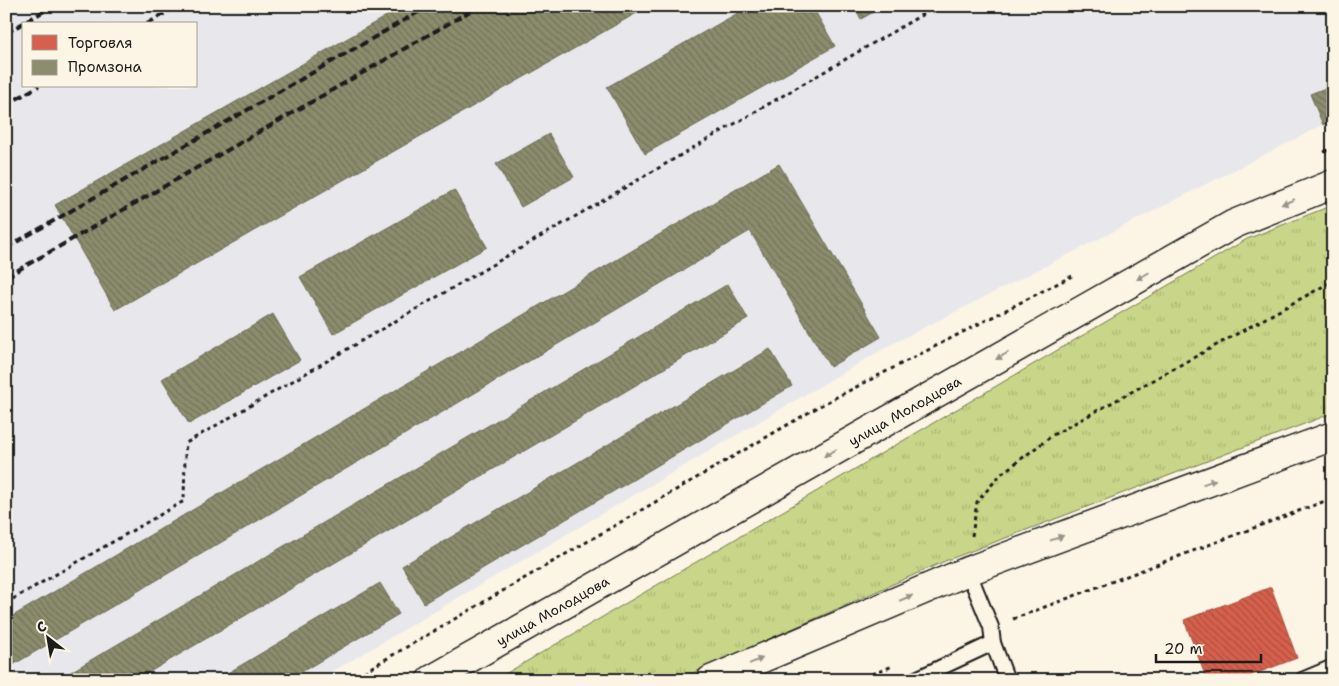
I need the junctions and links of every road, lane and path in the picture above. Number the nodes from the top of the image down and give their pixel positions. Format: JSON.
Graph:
{"nodes":[{"id":1,"x":937,"y":6,"type":"edge"},
{"id":2,"x":1333,"y":148,"type":"edge"},
{"id":3,"x":1316,"y":155,"type":"dead end"},
{"id":4,"x":1333,"y":184,"type":"edge"},
{"id":5,"x":1073,"y":276,"type":"dead end"},
{"id":6,"x":1333,"y":281,"type":"edge"},
{"id":7,"x":1333,"y":436,"type":"edge"},
{"id":8,"x":1333,"y":498,"type":"edge"},
{"id":9,"x":968,"y":571,"type":"junction"},
{"id":10,"x":6,"y":603,"type":"edge"},
{"id":11,"x":991,"y":627,"type":"junction"},
{"id":12,"x":994,"y":643,"type":"junction"},
{"id":13,"x":483,"y":650,"type":"junction"},
{"id":14,"x":893,"y":666,"type":"dead end"},
{"id":15,"x":1333,"y":668,"type":"edge"},
{"id":16,"x":350,"y":680,"type":"edge"},
{"id":17,"x":431,"y":680,"type":"edge"},
{"id":18,"x":467,"y":680,"type":"edge"},
{"id":19,"x":711,"y":680,"type":"edge"},
{"id":20,"x":857,"y":680,"type":"edge"},
{"id":21,"x":914,"y":680,"type":"edge"},
{"id":22,"x":1007,"y":680,"type":"edge"},
{"id":23,"x":1302,"y":680,"type":"edge"}],
"edges":[{"from":1,"to":10,"type":"path"},
{"from":2,"to":3,"type":"path"},
{"from":4,"to":13,"type":"street","name":"улица Молодцова","one_way":true},
{"from":5,"to":16,"type":"path"},
{"from":6,"to":9,"type":"path"},
{"from":9,"to":7,"type":"street","one_way":true},
{"from":8,"to":11,"type":"path"},
{"from":9,"to":11,"type":"lane"},
{"from":19,"to":9,"type":"street","one_way":true},
{"from":11,"to":12,"type":"lane"},
{"from":12,"to":21,"type":"lane"},
{"from":12,"to":22,"type":"lane"},
{"from":13,"to":17,"type":"street","name":"улица Молодцова"},
{"from":13,"to":18,"type":"street","name":"улица Молодцова"},
{"from":14,"to":20,"type":"path"},
{"from":15,"to":23,"type":"lane"}]}
